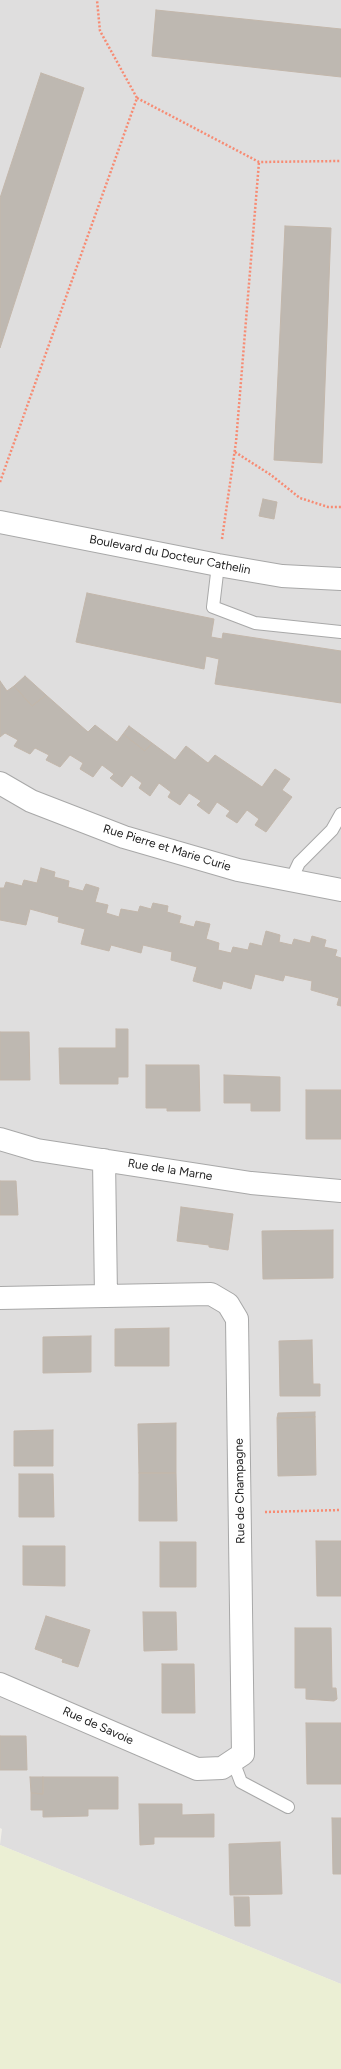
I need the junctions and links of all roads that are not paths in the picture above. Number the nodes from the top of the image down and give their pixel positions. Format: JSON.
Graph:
{"nodes":[{"id":1,"x":0,"y":522,"type":"edge"},
{"id":2,"x":218,"y":565,"type":"junction"},
{"id":3,"x":341,"y":579,"type":"edge"},
{"id":4,"x":341,"y":632,"type":"edge"},
{"id":5,"x":0,"y":783,"type":"edge"},
{"id":6,"x":341,"y":814,"type":"edge"},
{"id":7,"x":336,"y":831,"type":"edge"},
{"id":8,"x":291,"y":880,"type":"junction"},
{"id":9,"x":341,"y":890,"type":"edge"},
{"id":10,"x":0,"y":1139,"type":"edge"},
{"id":11,"x":104,"y":1160,"type":"junction"},
{"id":12,"x":341,"y":1191,"type":"edge"},
{"id":13,"x":106,"y":1296,"type":"junction"},
{"id":14,"x":0,"y":1298,"type":"edge"},
{"id":15,"x":0,"y":1684,"type":"edge"},
{"id":16,"x":233,"y":1761,"type":"junction"},
{"id":17,"x":197,"y":1769,"type":"joint"},
{"id":18,"x":288,"y":1807,"type":"dead end"}],
"edges":[{"from":1,"to":2,"type":"street","name":"Boulevard du Docteur Cathelin"},
{"from":2,"to":3,"type":"street","name":"Boulevard du Docteur Cathelin"},
{"from":2,"to":4,"type":"lane"},
{"from":5,"to":8,"type":"street","name":"Rue Pierre et Marie Curie"},
{"from":6,"to":7,"type":"lane"},
{"from":7,"to":8,"type":"lane"},
{"from":8,"to":9,"type":"street","name":"Rue Pierre et Marie Curie"},
{"from":10,"to":11,"type":"street","name":"Rue de la Marne"},
{"from":11,"to":12,"type":"street","name":"Rue de la Marne"},
{"from":11,"to":13,"type":"street"},
{"from":13,"to":14,"type":"street","name":"Rue de Champagne"},
{"from":13,"to":16,"type":"street","name":"Rue de Champagne"},
{"from":15,"to":17,"type":"street","name":"Rue de Savoie"},
{"from":16,"to":17,"type":"street","name":"Rue de Champagne"},
{"from":16,"to":18,"type":"lane"}]}
